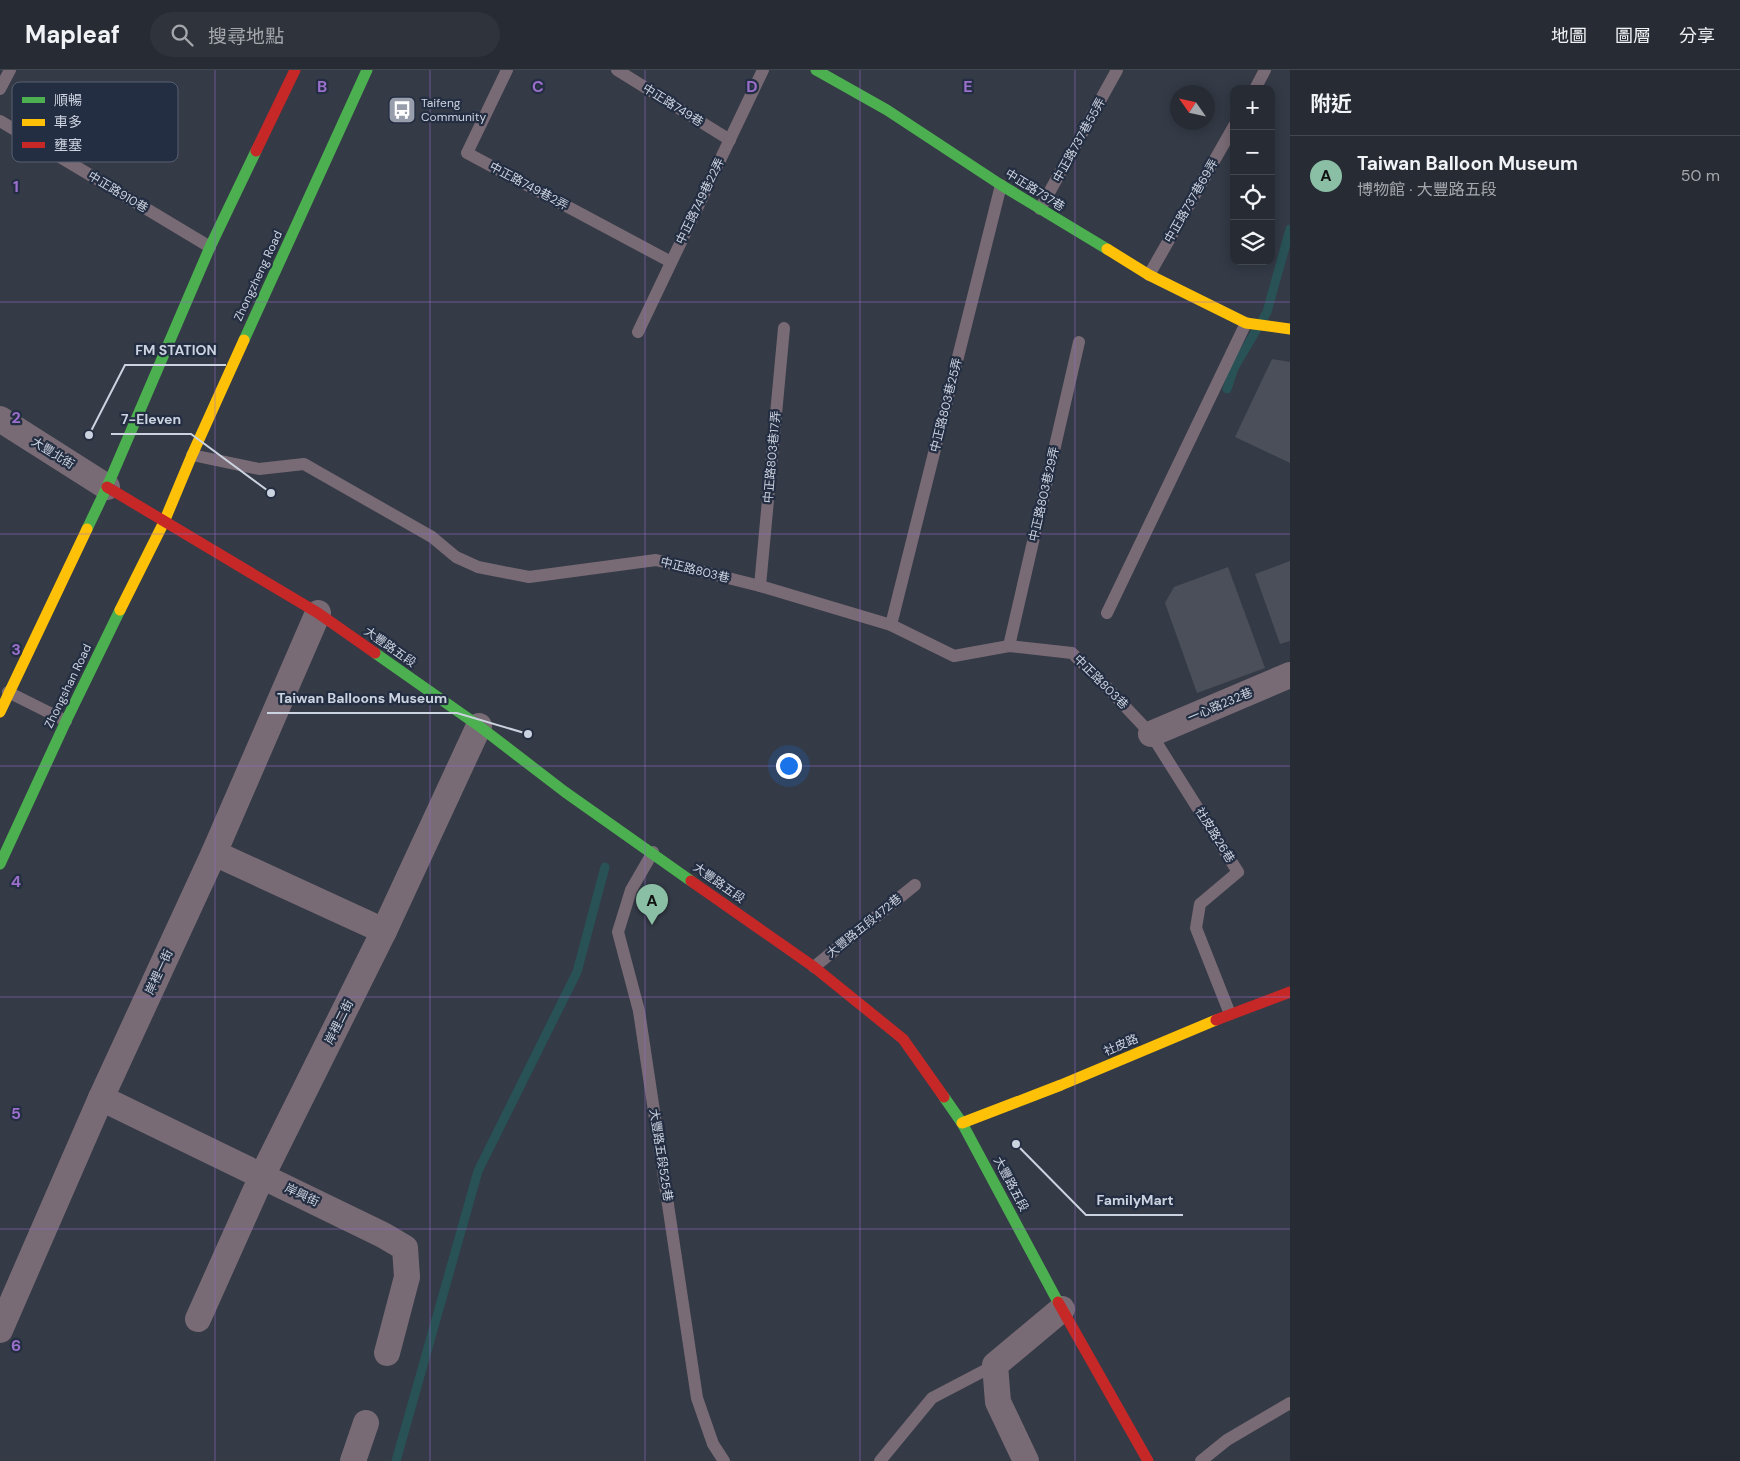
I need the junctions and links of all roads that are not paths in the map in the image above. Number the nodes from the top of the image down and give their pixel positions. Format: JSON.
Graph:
{"nodes":[{"id":1,"x":10,"y":70,"type":"edge"},
{"id":2,"x":295,"y":70,"type":"edge"},
{"id":3,"x":367,"y":70,"type":"edge"},
{"id":4,"x":507,"y":70,"type":"edge"},
{"id":5,"x":617,"y":70,"type":"edge"},
{"id":6,"x":763,"y":70,"type":"edge"},
{"id":7,"x":816,"y":70,"type":"edge"},
{"id":8,"x":1118,"y":70,"type":"edge"},
{"id":9,"x":1265,"y":70,"type":"edge"},
{"id":10,"x":1257,"y":85,"type":"edge"},
{"id":11,"x":0,"y":89,"type":"edge"},
{"id":12,"x":0,"y":121,"type":"edge"},
{"id":13,"x":12,"y":128,"type":"edge"},
{"id":14,"x":1232,"y":130,"type":"edge"},
{"id":15,"x":730,"y":140,"type":"junction"},
{"id":16,"x":68,"y":162,"type":"edge"},
{"id":17,"x":1000,"y":185,"type":"junction"},
{"id":18,"x":1040,"y":209,"type":"junction"},
{"id":19,"x":210,"y":247,"type":"junction"},
{"id":20,"x":671,"y":262,"type":"junction"},
{"id":21,"x":1149,"y":275,"type":"junction"},
{"id":22,"x":1246,"y":323,"type":"junction"},
{"id":23,"x":784,"y":328,"type":"dead end"},
{"id":24,"x":1290,"y":329,"type":"edge"},
{"id":25,"x":638,"y":332,"type":"dead end"},
{"id":26,"x":1079,"y":342,"type":"dead end"},
{"id":27,"x":0,"y":420,"type":"edge"},
{"id":28,"x":192,"y":455,"type":"junction"},
{"id":29,"x":107,"y":487,"type":"junction"},
{"id":30,"x":164,"y":522,"type":"junction"},
{"id":31,"x":760,"y":586,"type":"junction"},
{"id":32,"x":318,"y":613,"type":"junction"},
{"id":33,"x":1107,"y":613,"type":"dead end"},
{"id":34,"x":891,"y":625,"type":"junction"},
{"id":35,"x":1009,"y":646,"type":"junction"},
{"id":36,"x":1290,"y":675,"type":"edge"},
{"id":37,"x":5,"y":690,"type":"edge"},
{"id":38,"x":0,"y":712,"type":"edge"},
{"id":39,"x":66,"y":721,"type":"junction"},
{"id":40,"x":479,"y":726,"type":"junction"},
{"id":41,"x":1151,"y":734,"type":"junction"},
{"id":42,"x":653,"y":852,"type":"junction"},
{"id":43,"x":214,"y":853,"type":"junction"},
{"id":44,"x":0,"y":864,"type":"edge"},
{"id":45,"x":915,"y":885,"type":"dead end"},
{"id":46,"x":384,"y":931,"type":"junction"},
{"id":47,"x":814,"y":966,"type":"junction"},
{"id":48,"x":1290,"y":992,"type":"edge"},
{"id":49,"x":1230,"y":1014,"type":"junction"},
{"id":50,"x":101,"y":1098,"type":"junction"},
{"id":51,"x":962,"y":1123,"type":"junction"},
{"id":52,"x":262,"y":1176,"type":"junction"},
{"id":53,"x":1062,"y":1309,"type":"junction"},
{"id":54,"x":198,"y":1319,"type":"dead end"},
{"id":55,"x":0,"y":1330,"type":"edge"},
{"id":56,"x":386,"y":1353,"type":"dead end"},
{"id":57,"x":995,"y":1365,"type":"junction"},
{"id":58,"x":1290,"y":1404,"type":"edge"},
{"id":59,"x":366,"y":1422,"type":"dead end"},
{"id":60,"x":354,"y":1461,"type":"edge"},
{"id":61,"x":724,"y":1461,"type":"edge"},
{"id":62,"x":880,"y":1461,"type":"edge"},
{"id":63,"x":1026,"y":1461,"type":"edge"},
{"id":64,"x":1148,"y":1461,"type":"edge"},
{"id":65,"x":1201,"y":1461,"type":"edge"}],
"edges":[{"from":1,"to":11,"type":"lane"},
{"from":2,"to":19,"type":"street"},
{"from":3,"to":28,"type":"street","name":"Zhongzheng Road"},
{"from":4,"to":20,"type":"lane","name":"中正路749巷2弄"},
{"from":5,"to":15,"type":"lane","name":"中正路749巷"},
{"from":6,"to":15,"type":"lane","name":"中正路749巷22弄"},
{"from":7,"to":17,"type":"street","name":"中正路737巷"},
{"from":8,"to":18,"type":"lane","name":"中正路737巷55弄"},
{"from":9,"to":10,"type":"lane"},
{"from":12,"to":13,"type":"lane","name":"中正路910巷"},
{"from":14,"to":21,"type":"lane","name":"中正路737巷69弄"},
{"from":15,"to":20,"type":"lane","name":"中正路749巷22弄"},
{"from":16,"to":19,"type":"lane","name":"中正路910巷"},
{"from":17,"to":18,"type":"street","name":"中正路737巷"},
{"from":17,"to":34,"type":"lane","name":"中正路803巷25弄"},
{"from":18,"to":21,"type":"street","name":"中正路737巷"},
{"from":19,"to":29,"type":"street"},
{"from":20,"to":25,"type":"lane","name":"中正路749巷22弄"},
{"from":21,"to":22,"type":"street","name":"中正路737巷"},
{"from":22,"to":24,"type":"street","name":"中正路737巷"},
{"from":22,"to":33,"type":"lane"},
{"from":23,"to":31,"type":"lane","name":"中正路803巷17弄"},
{"from":26,"to":35,"type":"lane","name":"中正路803巷29弄"},
{"from":27,"to":29,"type":"street","name":"大豐北街"},
{"from":28,"to":30,"type":"street","name":"Zhongzheng Road"},
{"from":28,"to":31,"type":"lane","name":"中正路803巷"},
{"from":29,"to":30,"type":"street","name":"大豐路五段"},
{"from":29,"to":37,"type":"street"},
{"from":30,"to":32,"type":"street","name":"大豐路五段"},
{"from":30,"to":39,"type":"street","name":"Zhongshan Road"},
{"from":31,"to":34,"type":"lane","name":"中正路803巷"},
{"from":32,"to":40,"type":"street","name":"大豐路五段"},
{"from":32,"to":43,"type":"street","name":"岸裡一街"},
{"from":34,"to":35,"type":"lane","name":"中正路803巷"},
{"from":35,"to":41,"type":"lane","name":"中正路803巷"},
{"from":36,"to":41,"type":"street","name":"一心路232巷"},
{"from":37,"to":38,"type":"street"},
{"from":37,"to":39,"type":"lane"},
{"from":39,"to":44,"type":"street","name":"Zhongshan Road"},
{"from":40,"to":42,"type":"street","name":"大豐路五段"},
{"from":40,"to":46,"type":"street","name":"岸裡二街"},
{"from":41,"to":49,"type":"lane","name":"社皮路26巷"},
{"from":42,"to":47,"type":"street","name":"大豐路五段"},
{"from":42,"to":61,"type":"lane","name":"大豐路五段525巷"},
{"from":43,"to":46,"type":"street"},
{"from":43,"to":50,"type":"street","name":"岸裡一街"},
{"from":45,"to":47,"type":"lane","name":"大豐路五段472巷"},
{"from":46,"to":52,"type":"street","name":"岸裡二街"},
{"from":47,"to":51,"type":"street","name":"大豐路五段"},
{"from":48,"to":49,"type":"street","name":"社皮路"},
{"from":49,"to":51,"type":"street","name":"社皮路"},
{"from":50,"to":52,"type":"street","name":"岸興街"},
{"from":50,"to":55,"type":"street","name":"岸裡一街"},
{"from":51,"to":53,"type":"street","name":"大豐路五段"},
{"from":52,"to":54,"type":"street","name":"岸裡二街"},
{"from":52,"to":56,"type":"street","name":"岸興街"},
{"from":53,"to":57,"type":"street"},
{"from":53,"to":64,"type":"street","name":"大豐路五段"},
{"from":57,"to":62,"type":"lane"},
{"from":57,"to":63,"type":"street"},
{"from":58,"to":65,"type":"lane"},
{"from":59,"to":60,"type":"street"}]}
